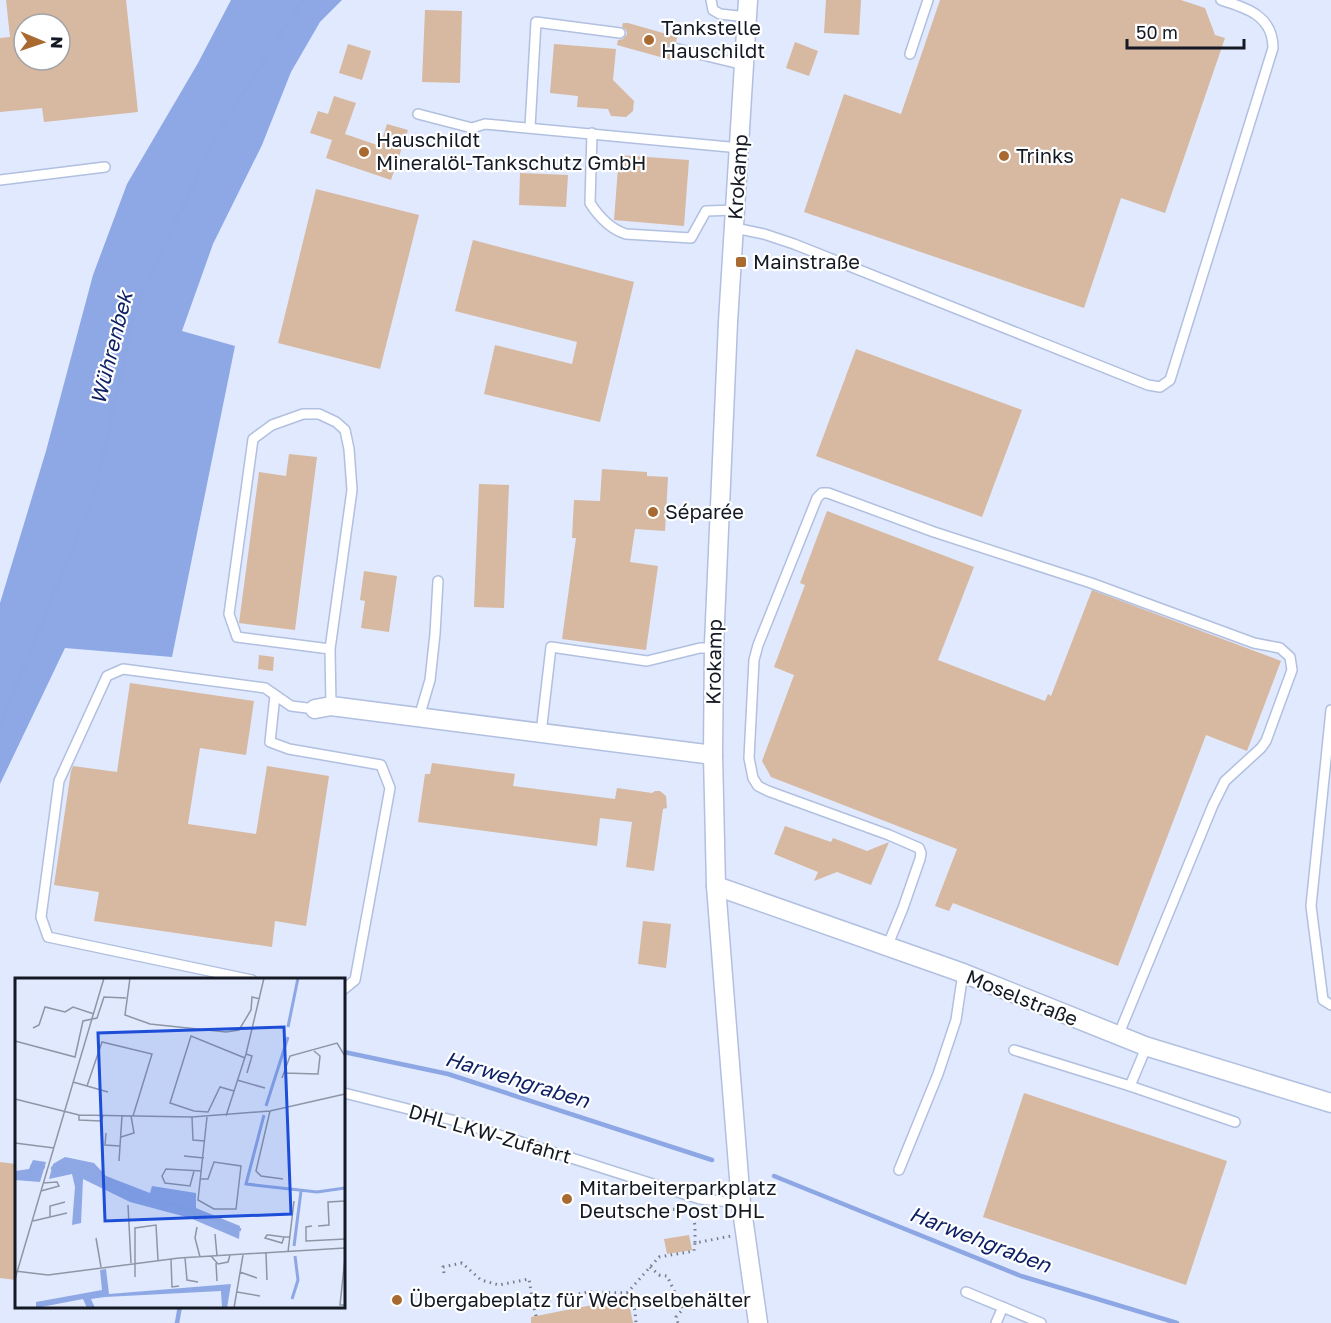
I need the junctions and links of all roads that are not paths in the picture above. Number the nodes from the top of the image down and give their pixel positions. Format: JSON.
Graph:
{"nodes":[{"id":1,"x":711,"y":0,"type":"edge"},
{"id":2,"x":928,"y":0,"type":"edge"},
{"id":3,"x":1221,"y":0,"type":"edge"},
{"id":4,"x":747,"y":9,"type":"edge"},
{"id":5,"x":620,"y":33,"type":"dead end"},
{"id":6,"x":674,"y":48,"type":"dead end"},
{"id":7,"x":910,"y":54,"type":"dead end"},
{"id":8,"x":744,"y":65,"type":"junction"},
{"id":9,"x":418,"y":114,"type":"dead end"},
{"id":10,"x":530,"y":127,"type":"junction"},
{"id":11,"x":592,"y":133,"type":"junction"},
{"id":12,"x":740,"y":148,"type":"junction"},
{"id":13,"x":105,"y":167,"type":"dead end"},
{"id":14,"x":0,"y":180,"type":"edge"},
{"id":15,"x":735,"y":219,"type":"junction"},
{"id":16,"x":438,"y":581,"type":"dead end"},
{"id":17,"x":714,"y":648,"type":"junction"},
{"id":18,"x":330,"y":649,"type":"junction"},
{"id":19,"x":275,"y":695,"type":"junction"},
{"id":20,"x":323,"y":708,"type":"junction"},
{"id":21,"x":1331,"y":710,"type":"edge"},
{"id":22,"x":419,"y":717,"type":"junction"},
{"id":23,"x":541,"y":733,"type":"junction"},
{"id":24,"x":713,"y":755,"type":"junction"},
{"id":25,"x":716,"y":886,"type":"junction"},
{"id":26,"x":887,"y":947,"type":"junction"},
{"id":27,"x":963,"y":974,"type":"junction"},
{"id":28,"x":243,"y":978,"type":"edge"},
{"id":29,"x":345,"y":987,"type":"edge"},
{"id":30,"x":1331,"y":1005,"type":"edge"},
{"id":31,"x":1118,"y":1036,"type":"junction"},
{"id":32,"x":1145,"y":1046,"type":"junction"},
{"id":33,"x":1014,"y":1050,"type":"dead end"},
{"id":34,"x":1130,"y":1086,"type":"junction"},
{"id":35,"x":345,"y":1093,"type":"edge"},
{"id":36,"x":1331,"y":1103,"type":"edge"},
{"id":37,"x":1235,"y":1122,"type":"dead end"},
{"id":38,"x":899,"y":1170,"type":"dead end"},
{"id":39,"x":741,"y":1203,"type":"junction"},
{"id":40,"x":966,"y":1292,"type":"dead end"},
{"id":41,"x":1003,"y":1307,"type":"junction"},
{"id":42,"x":758,"y":1323,"type":"edge"},
{"id":43,"x":996,"y":1323,"type":"edge"},
{"id":44,"x":1041,"y":1323,"type":"edge"}],
"edges":[{"from":1,"to":4,"type":"lane"},
{"from":2,"to":7,"type":"lane"},
{"from":3,"to":15,"type":"lane"},
{"from":4,"to":8,"type":"street","name":"Krokamp"},
{"from":5,"to":10,"type":"lane"},
{"from":6,"to":8,"type":"lane"},
{"from":8,"to":12,"type":"street","name":"Krokamp"},
{"from":9,"to":10,"type":"lane"},
{"from":10,"to":11,"type":"lane"},
{"from":11,"to":12,"type":"lane"},
{"from":11,"to":15,"type":"lane"},
{"from":12,"to":15,"type":"street","name":"Krokamp"},
{"from":13,"to":14,"type":"lane"},
{"from":15,"to":17,"type":"street","name":"Krokamp"},
{"from":16,"to":22,"type":"lane"},
{"from":17,"to":23,"type":"lane"},
{"from":17,"to":24,"type":"street","name":"Krokamp"},
{"from":18,"to":18,"type":"lane"},
{"from":18,"to":20,"type":"lane"},
{"from":19,"to":20,"type":"lane"},
{"from":19,"to":28,"type":"lane"},
{"from":19,"to":29,"type":"lane"},
{"from":20,"to":22,"type":"street"},
{"from":21,"to":30,"type":"lane"},
{"from":22,"to":23,"type":"street"},
{"from":23,"to":24,"type":"street"},
{"from":24,"to":25,"type":"street","name":"Krokamp"},
{"from":25,"to":26,"type":"street","name":"Moselstraße"},
{"from":25,"to":39,"type":"street","name":"Krokamp"},
{"from":26,"to":27,"type":"street","name":"Moselstraße"},
{"from":26,"to":31,"type":"lane"},
{"from":27,"to":31,"type":"street","name":"Moselstraße"},
{"from":27,"to":38,"type":"lane"},
{"from":31,"to":32,"type":"street","name":"Moselstraße"},
{"from":32,"to":34,"type":"lane"},
{"from":32,"to":36,"type":"street","name":"Moselstraße"},
{"from":33,"to":34,"type":"lane"},
{"from":34,"to":37,"type":"lane"},
{"from":35,"to":39,"type":"lane","name":"DHL LKW-Zufahrt"},
{"from":39,"to":42,"type":"street","name":"Krokamp"},
{"from":40,"to":41,"type":"lane"},
{"from":41,"to":43,"type":"lane"},
{"from":41,"to":44,"type":"lane"}]}
